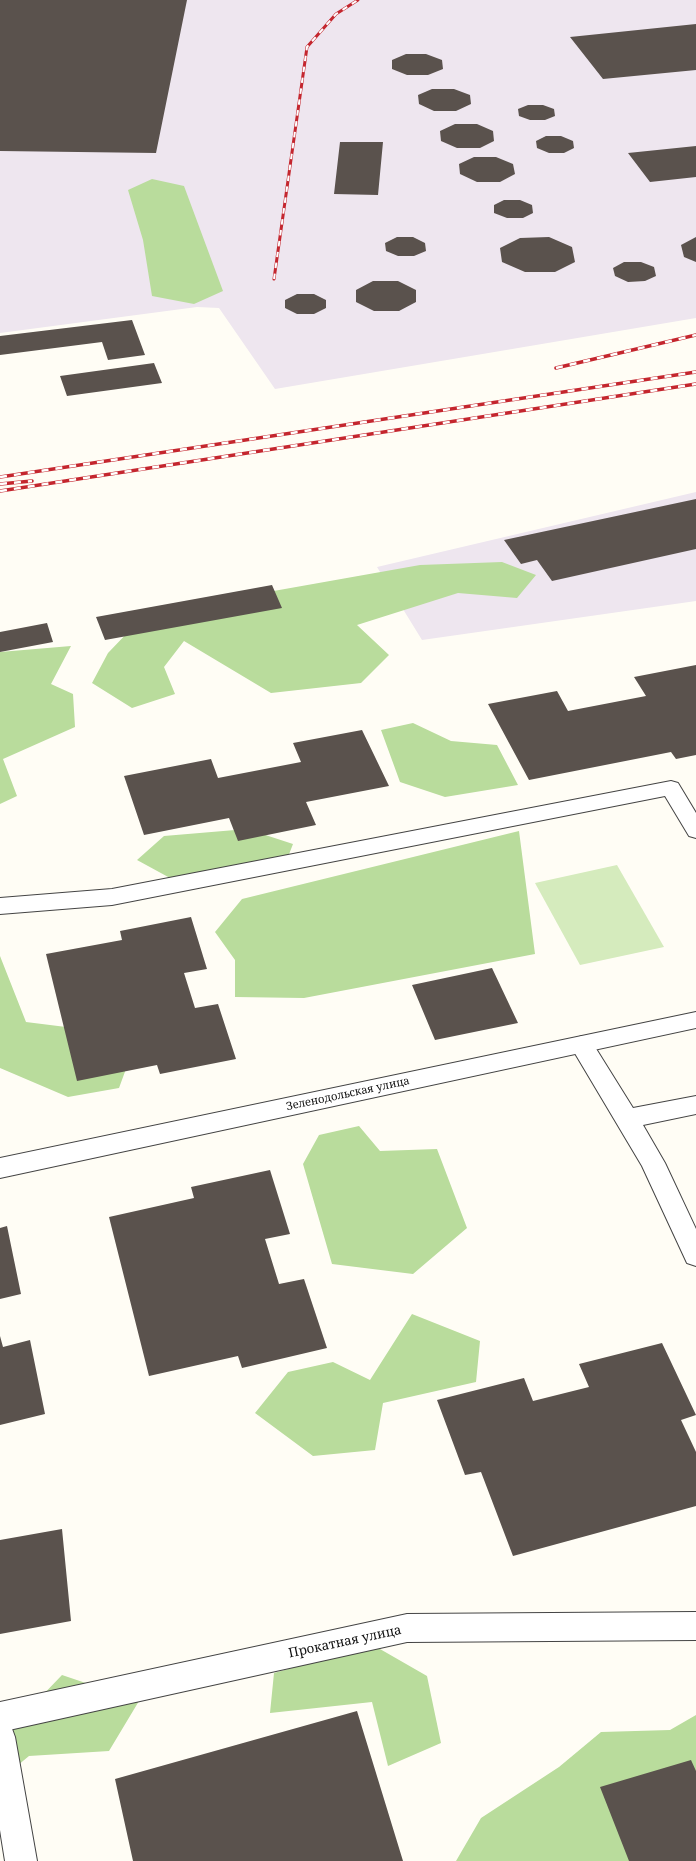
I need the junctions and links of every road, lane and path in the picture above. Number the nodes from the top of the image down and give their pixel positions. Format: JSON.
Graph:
{"nodes":[{"id":1,"x":696,"y":831,"type":"edge"},
{"id":2,"x":0,"y":906,"type":"edge"},
{"id":3,"x":696,"y":1020,"type":"edge"},
{"id":4,"x":582,"y":1045,"type":"junction"},
{"id":5,"x":696,"y":1105,"type":"edge"},
{"id":6,"x":626,"y":1119,"type":"junction"},
{"id":7,"x":0,"y":1168,"type":"edge"},
{"id":8,"x":696,"y":1256,"type":"edge"},
{"id":9,"x":696,"y":1626,"type":"edge"},
{"id":10,"x":0,"y":1717,"type":"edge"},
{"id":11,"x":0,"y":1737,"type":"edge"},
{"id":12,"x":21,"y":1861,"type":"edge"}],
"edges":[{"from":1,"to":2,"type":"street"},
{"from":3,"to":4,"type":"street","name":"Зеленодольская улица"},
{"from":4,"to":6,"type":"street"},
{"from":4,"to":7,"type":"street","name":"Зеленодольская улица"},
{"from":5,"to":6,"type":"street"},
{"from":6,"to":8,"type":"street"},
{"from":9,"to":10,"type":"street","name":"Прокатная улица"},
{"from":11,"to":12,"type":"street"}]}
